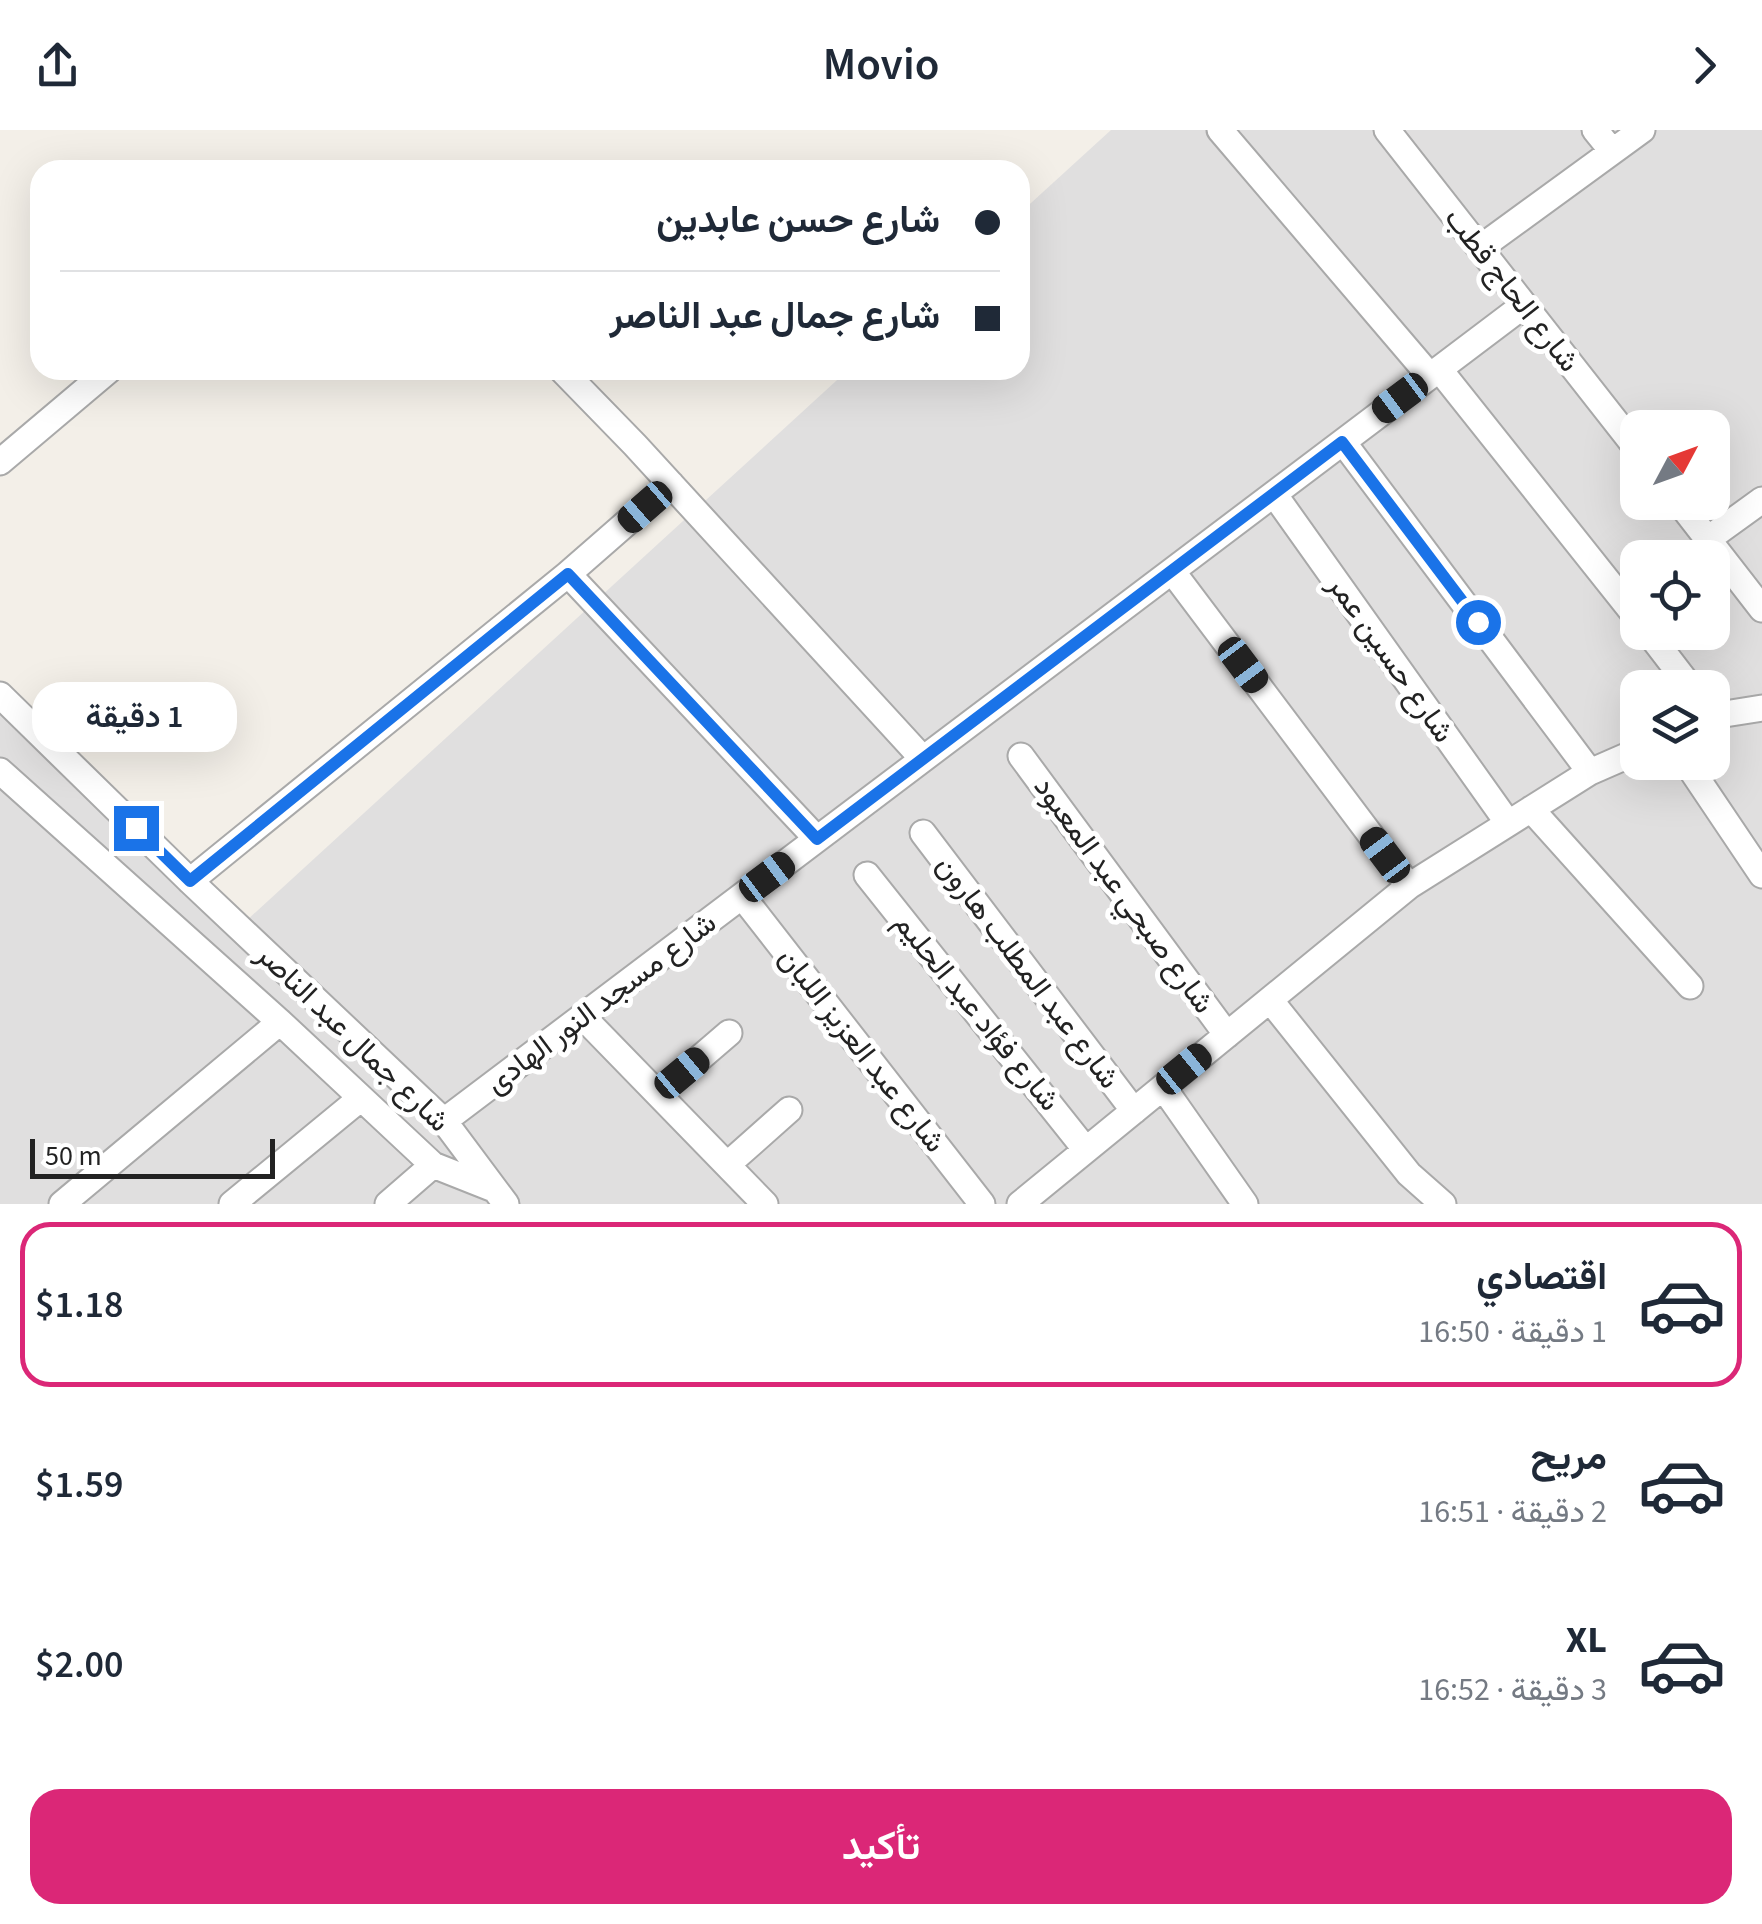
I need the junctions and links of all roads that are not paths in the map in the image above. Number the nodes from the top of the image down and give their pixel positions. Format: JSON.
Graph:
{"nodes":[{"id":1,"x":1220,"y":130,"type":"edge"},
{"id":2,"x":1387,"y":130,"type":"edge"},
{"id":3,"x":1594,"y":130,"type":"edge"},
{"id":4,"x":1642,"y":130,"type":"edge"},
{"id":5,"x":1612,"y":151,"type":"junction"},
{"id":6,"x":1480,"y":248,"type":"junction"},
{"id":7,"x":1524,"y":304,"type":"junction"},
{"id":8,"x":1434,"y":372,"type":"junction"},
{"id":9,"x":97,"y":380,"type":"edge"},
{"id":10,"x":572,"y":380,"type":"edge"},
{"id":11,"x":1620,"y":427,"type":"edge"},
{"id":12,"x":1342,"y":442,"type":"junction"},
{"id":13,"x":0,"y":462,"type":"edge"},
{"id":14,"x":671,"y":484,"type":"junction"},
{"id":15,"x":1274,"y":494,"type":"junction"},
{"id":16,"x":1762,"y":500,"type":"edge"},
{"id":17,"x":1693,"y":520,"type":"edge"},
{"id":18,"x":1708,"y":540,"type":"joint"},
{"id":19,"x":1730,"y":568,"type":"edge"},
{"id":20,"x":1172,"y":571,"type":"junction"},
{"id":21,"x":568,"y":574,"type":"junction"},
{"id":22,"x":1620,"y":597,"type":"edge"},
{"id":23,"x":1762,"y":609,"type":"edge"},
{"id":24,"x":1662,"y":650,"type":"edge"},
{"id":25,"x":1678,"y":670,"type":"edge"},
{"id":26,"x":0,"y":695,"type":"edge"},
{"id":27,"x":1762,"y":708,"type":"edge"},
{"id":28,"x":1730,"y":713,"type":"edge"},
{"id":29,"x":1022,"y":756,"type":"dead end"},
{"id":30,"x":922,"y":759,"type":"junction"},
{"id":31,"x":1620,"y":759,"type":"edge"},
{"id":32,"x":0,"y":771,"type":"edge"},
{"id":33,"x":1590,"y":772,"type":"junction"},
{"id":34,"x":1698,"y":780,"type":"edge"},
{"id":35,"x":1531,"y":809,"type":"junction"},
{"id":36,"x":1508,"y":824,"type":"junction"},
{"id":37,"x":923,"y":833,"type":"dead end"},
{"id":38,"x":817,"y":839,"type":"junction"},
{"id":39,"x":867,"y":875,"type":"dead end"},
{"id":40,"x":1762,"y":875,"type":"edge"},
{"id":41,"x":190,"y":881,"type":"junction"},
{"id":42,"x":1409,"y":886,"type":"junction"},
{"id":43,"x":742,"y":896,"type":"junction"},
{"id":44,"x":1690,"y":986,"type":"dead end"},
{"id":45,"x":1270,"y":1000,"type":"junction"},
{"id":46,"x":583,"y":1016,"type":"junction"},
{"id":47,"x":280,"y":1022,"type":"junction"},
{"id":48,"x":729,"y":1033,"type":"dead end"},
{"id":49,"x":1228,"y":1035,"type":"junction"},
{"id":50,"x":1163,"y":1087,"type":"junction"},
{"id":51,"x":658,"y":1094,"type":"junction"},
{"id":52,"x":361,"y":1098,"type":"junction"},
{"id":53,"x":789,"y":1110,"type":"dead end"},
{"id":54,"x":1134,"y":1110,"type":"junction"},
{"id":55,"x":444,"y":1122,"type":"junction"},
{"id":56,"x":1086,"y":1150,"type":"junction"},
{"id":57,"x":433,"y":1165,"type":"junction"},
{"id":58,"x":727,"y":1165,"type":"junction"},
{"id":59,"x":499,"y":1196,"type":"edge"},
{"id":60,"x":62,"y":1204,"type":"edge"},
{"id":61,"x":232,"y":1204,"type":"edge"},
{"id":62,"x":388,"y":1204,"type":"edge"},
{"id":63,"x":765,"y":1204,"type":"edge"},
{"id":64,"x":982,"y":1204,"type":"edge"},
{"id":65,"x":1020,"y":1204,"type":"edge"},
{"id":66,"x":1245,"y":1204,"type":"edge"},
{"id":67,"x":1443,"y":1204,"type":"edge"}],
"edges":[{"from":1,"to":8,"type":"street"},
{"from":2,"to":6,"type":"street","name":"شارع الحاج قطب"},
{"from":3,"to":5,"type":"street"},
{"from":4,"to":5,"type":"street"},
{"from":5,"to":6,"type":"street"},
{"from":6,"to":7,"type":"street","name":"شارع الحاج قطب"},
{"from":7,"to":8,"type":"street","name":"شارع مسجد النور الهادى"},
{"from":7,"to":11,"type":"street","name":"شارع الحاج قطب"},
{"from":8,"to":12,"type":"street","name":"شارع مسجد النور الهادى"},
{"from":8,"to":22,"type":"street"},
{"from":9,"to":13,"type":"street"},
{"from":10,"to":14,"type":"street"},
{"from":12,"to":15,"type":"street","name":"شارع مسجد النور الهادى"},
{"from":12,"to":33,"type":"street"},
{"from":14,"to":21,"type":"street"},
{"from":14,"to":30,"type":"street"},
{"from":15,"to":20,"type":"street","name":"شارع مسجد النور الهادى"},
{"from":15,"to":36,"type":"street","name":"شارع حسين عمر"},
{"from":16,"to":18,"type":"street"},
{"from":17,"to":18,"type":"street"},
{"from":19,"to":23,"type":"street"},
{"from":20,"to":30,"type":"street","name":"شارع مسجد النور الهادى"},
{"from":20,"to":42,"type":"street"},
{"from":21,"to":38,"type":"street"},
{"from":21,"to":41,"type":"street"},
{"from":24,"to":25,"type":"street"},
{"from":26,"to":41,"type":"street","name":"شارع جمال عبد الناصر"},
{"from":27,"to":28,"type":"street"},
{"from":29,"to":49,"type":"street","name":"شارع صبحي عبد المعبود"},
{"from":30,"to":38,"type":"street","name":"شارع مسجد النور الهادى"},
{"from":31,"to":33,"type":"street"},
{"from":32,"to":47,"type":"street","name":"شارع جمال عبد الناصر"},
{"from":33,"to":35,"type":"street"},
{"from":34,"to":40,"type":"street"},
{"from":35,"to":36,"type":"street"},
{"from":35,"to":44,"type":"street"},
{"from":36,"to":42,"type":"street"},
{"from":37,"to":54,"type":"street","name":"شارع عبد المطلب هارون"},
{"from":38,"to":43,"type":"street","name":"شارع مسجد النور الهادى"},
{"from":39,"to":56,"type":"street","name":"شارع فؤاد عبد الحليم"},
{"from":41,"to":55,"type":"street","name":"شارع جمال عبد الناصر"},
{"from":42,"to":45,"type":"street"},
{"from":43,"to":46,"type":"street","name":"شارع مسجد النور الهادى"},
{"from":43,"to":64,"type":"street","name":"شارع عبد العزيز اللبان"},
{"from":45,"to":49,"type":"street"},
{"from":45,"to":67,"type":"street"},
{"from":46,"to":51,"type":"street"},
{"from":46,"to":55,"type":"street","name":"شارع مسجد النور الهادى"},
{"from":47,"to":52,"type":"street","name":"شارع جمال عبد الناصر"},
{"from":47,"to":60,"type":"street"},
{"from":48,"to":51,"type":"street"},
{"from":49,"to":50,"type":"street"},
{"from":50,"to":54,"type":"street"},
{"from":50,"to":66,"type":"street"},
{"from":51,"to":58,"type":"street"},
{"from":52,"to":57,"type":"street","name":"شارع جمال عبد الناصر"},
{"from":52,"to":61,"type":"street"},
{"from":53,"to":58,"type":"street"},
{"from":54,"to":56,"type":"street"},
{"from":55,"to":59,"type":"street","name":"شارع جمال عبد الناصر"},
{"from":56,"to":65,"type":"street"},
{"from":57,"to":59,"type":"street","name":"شارع جمال عبد الناصر"},
{"from":57,"to":62,"type":"street"},
{"from":58,"to":63,"type":"street"}]}
